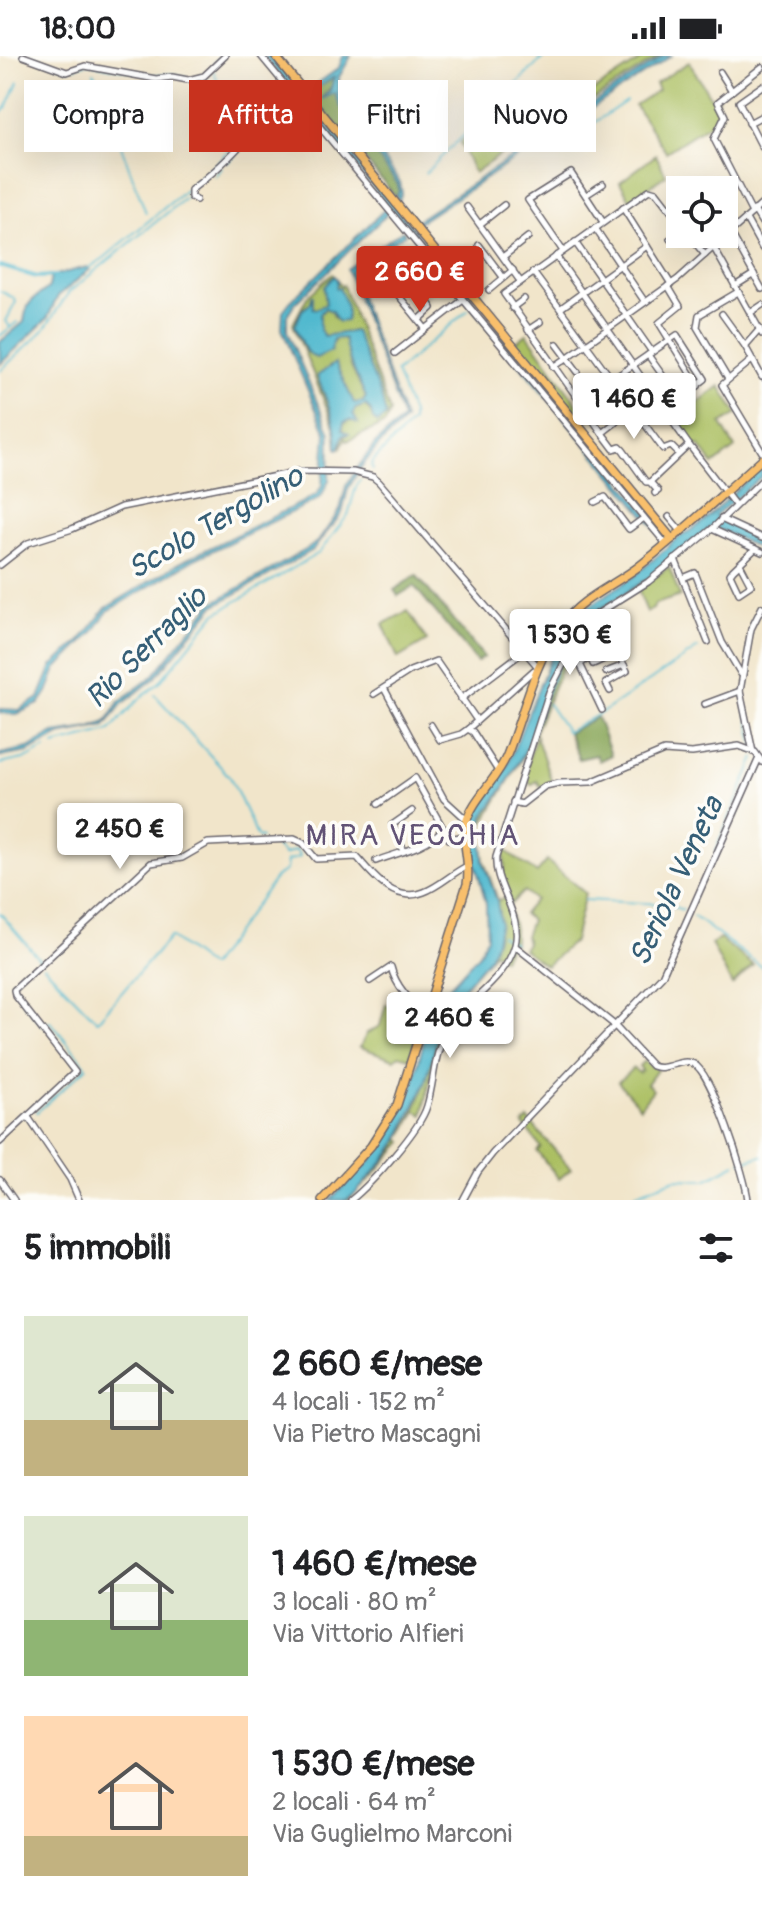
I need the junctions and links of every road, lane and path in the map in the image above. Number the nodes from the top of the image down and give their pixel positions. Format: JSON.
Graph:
{"nodes":[{"id":1,"x":23,"y":56,"type":"edge"},
{"id":2,"x":225,"y":56,"type":"edge"},
{"id":3,"x":261,"y":56,"type":"edge"},
{"id":4,"x":275,"y":56,"type":"edge"},
{"id":5,"x":762,"y":67,"type":"edge"},
{"id":6,"x":720,"y":72,"type":"dead end"},
{"id":7,"x":281,"y":80,"type":"edge"},
{"id":8,"x":762,"y":86,"type":"edge"},
{"id":9,"x":732,"y":91,"type":"junction"},
{"id":10,"x":762,"y":116,"type":"edge"},
{"id":11,"x":749,"y":123,"type":"junction"},
{"id":12,"x":322,"y":130,"type":"edge"},
{"id":13,"x":762,"y":145,"type":"edge"},
{"id":14,"x":234,"y":152,"type":"edge"},
{"id":15,"x":603,"y":184,"type":"dead end"},
{"id":16,"x":586,"y":195,"type":"junction"},
{"id":17,"x":196,"y":200,"type":"dead end"},
{"id":18,"x":762,"y":204,"type":"edge"},
{"id":19,"x":504,"y":205,"type":"dead end"},
{"id":20,"x":666,"y":206,"type":"edge"},
{"id":21,"x":467,"y":207,"type":"dead end"},
{"id":22,"x":623,"y":208,"type":"junction"},
{"id":23,"x":753,"y":212,"type":"junction"},
{"id":24,"x":746,"y":219,"type":"junction"},
{"id":25,"x":603,"y":222,"type":"junction"},
{"id":26,"x":762,"y":223,"type":"edge"},
{"id":27,"x":480,"y":224,"type":"junction"},
{"id":28,"x":738,"y":226,"type":"edge"},
{"id":29,"x":595,"y":228,"type":"junction"},
{"id":30,"x":528,"y":237,"type":"dead end"},
{"id":31,"x":575,"y":242,"type":"junction"},
{"id":32,"x":479,"y":245,"type":"dead end"},
{"id":33,"x":738,"y":245,"type":"edge"},
{"id":34,"x":647,"y":246,"type":"junction"},
{"id":35,"x":700,"y":248,"type":"edge"},
{"id":36,"x":714,"y":248,"type":"joint"},
{"id":37,"x":762,"y":248,"type":"edge"},
{"id":38,"x":563,"y":251,"type":"junction"},
{"id":39,"x":706,"y":255,"type":"junction"},
{"id":40,"x":504,"y":256,"type":"junction"},
{"id":41,"x":556,"y":256,"type":"junction"},
{"id":42,"x":620,"y":265,"type":"junction"},
{"id":43,"x":513,"y":270,"type":"junction"},
{"id":44,"x":533,"y":272,"type":"junction"},
{"id":45,"x":405,"y":273,"type":"dead end"},
{"id":46,"x":754,"y":274,"type":"junction"},
{"id":47,"x":503,"y":277,"type":"junction"},
{"id":48,"x":601,"y":279,"type":"junction"},
{"id":49,"x":520,"y":281,"type":"junction"},
{"id":50,"x":670,"y":285,"type":"junction"},
{"id":51,"x":737,"y":289,"type":"junction"},
{"id":52,"x":762,"y":289,"type":"edge"},
{"id":53,"x":489,"y":290,"type":"dead end"},
{"id":54,"x":582,"y":293,"type":"junction"},
{"id":55,"x":399,"y":296,"type":"dead end"},
{"id":56,"x":524,"y":299,"type":"dead end"},
{"id":57,"x":463,"y":300,"type":"junction"},
{"id":58,"x":645,"y":302,"type":"junction"},
{"id":59,"x":762,"y":305,"type":"edge"},
{"id":60,"x":512,"y":308,"type":"junction"},
{"id":61,"x":561,"y":308,"type":"junction"},
{"id":62,"x":750,"y":313,"type":"junction"},
{"id":63,"x":722,"y":314,"type":"dead end"},
{"id":64,"x":626,"y":315,"type":"junction"},
{"id":65,"x":419,"y":320,"type":"junction"},
{"id":66,"x":540,"y":322,"type":"dead end"},
{"id":67,"x":425,"y":328,"type":"junction"},
{"id":68,"x":607,"y":329,"type":"junction"},
{"id":69,"x":528,"y":330,"type":"junction"},
{"id":70,"x":761,"y":331,"type":"edge"},
{"id":71,"x":669,"y":340,"type":"junction"},
{"id":72,"x":587,"y":343,"type":"junction"},
{"id":73,"x":557,"y":344,"type":"dead end"},
{"id":74,"x":745,"y":346,"type":"junction"},
{"id":75,"x":395,"y":353,"type":"dead end"},
{"id":76,"x":650,"y":353,"type":"junction"},
{"id":77,"x":567,"y":358,"type":"junction"},
{"id":78,"x":752,"y":360,"type":"junction"},
{"id":79,"x":633,"y":365,"type":"junction"},
{"id":80,"x":554,"y":367,"type":"junction"},
{"id":81,"x":578,"y":372,"type":"dead end"},
{"id":82,"x":762,"y":377,"type":"edge"},
{"id":83,"x":613,"y":379,"type":"junction"},
{"id":84,"x":728,"y":379,"type":"junction"},
{"id":85,"x":698,"y":386,"type":"junction"},
{"id":86,"x":596,"y":397,"type":"dead end"},
{"id":87,"x":680,"y":400,"type":"junction"},
{"id":88,"x":658,"y":401,"type":"junction"},
{"id":89,"x":583,"y":407,"type":"junction"},
{"id":90,"x":665,"y":410,"type":"junction"},
{"id":91,"x":639,"y":415,"type":"junction"},
{"id":92,"x":616,"y":422,"type":"dead end"},
{"id":93,"x":602,"y":433,"type":"junction"},
{"id":94,"x":689,"y":445,"type":"junction"},
{"id":95,"x":614,"y":449,"type":"junction"},
{"id":96,"x":762,"y":452,"type":"edge"},
{"id":97,"x":679,"y":454,"type":"junction"},
{"id":98,"x":607,"y":457,"type":"junction"},
{"id":99,"x":762,"y":459,"type":"edge"},
{"id":100,"x":762,"y":480,"type":"edge"},
{"id":101,"x":650,"y":482,"type":"junction"},
{"id":102,"x":655,"y":493,"type":"dead end"},
{"id":103,"x":730,"y":499,"type":"junction"},
{"id":104,"x":595,"y":502,"type":"dead end"},
{"id":105,"x":669,"y":517,"type":"dead end"},
{"id":106,"x":644,"y":518,"type":"junction"},
{"id":107,"x":720,"y":520,"type":"junction"},
{"id":108,"x":713,"y":528,"type":"junction"},
{"id":109,"x":680,"y":530,"type":"junction"},
{"id":110,"x":759,"y":536,"type":"edge"},
{"id":111,"x":669,"y":541,"type":"junction"},
{"id":112,"x":755,"y":549,"type":"junction"},
{"id":113,"x":762,"y":552,"type":"edge"},
{"id":114,"x":675,"y":559,"type":"junction"},
{"id":115,"x":740,"y":564,"type":"junction"},
{"id":116,"x":0,"y":565,"type":"edge"},
{"id":117,"x":683,"y":578,"type":"junction"},
{"id":118,"x":708,"y":607,"type":"junction"},
{"id":119,"x":762,"y":607,"type":"edge"},
{"id":120,"x":696,"y":612,"type":"junction"},
{"id":121,"x":597,"y":614,"type":"junction"},
{"id":122,"x":577,"y":636,"type":"junction"},
{"id":123,"x":708,"y":642,"type":"dead end"},
{"id":124,"x":523,"y":652,"type":"junction"},
{"id":125,"x":619,"y":652,"type":"junction"},
{"id":126,"x":591,"y":661,"type":"junction"},
{"id":127,"x":624,"y":665,"type":"junction"},
{"id":128,"x":536,"y":669,"type":"junction"},
{"id":129,"x":606,"y":672,"type":"dead end"},
{"id":130,"x":741,"y":674,"type":"junction"},
{"id":131,"x":384,"y":688,"type":"junction"},
{"id":132,"x":610,"y":691,"type":"dead end"},
{"id":133,"x":740,"y":691,"type":"junction"},
{"id":134,"x":374,"y":694,"type":"dead end"},
{"id":135,"x":461,"y":699,"type":"junction"},
{"id":136,"x":705,"y":704,"type":"dead end"},
{"id":137,"x":602,"y":710,"type":"dead end"},
{"id":138,"x":476,"y":719,"type":"junction"},
{"id":139,"x":431,"y":725,"type":"dead end"},
{"id":140,"x":468,"y":729,"type":"junction"},
{"id":141,"x":757,"y":756,"type":"edge"},
{"id":142,"x":499,"y":771,"type":"junction"},
{"id":143,"x":513,"y":802,"type":"junction"},
{"id":144,"x":378,"y":804,"type":"dead end"},
{"id":145,"x":412,"y":811,"type":"dead end"},
{"id":146,"x":467,"y":820,"type":"junction"},
{"id":147,"x":443,"y":829,"type":"junction"},
{"id":148,"x":465,"y":836,"type":"junction"},
{"id":149,"x":404,"y":851,"type":"junction"},
{"id":150,"x":376,"y":861,"type":"dead end"},
{"id":151,"x":468,"y":866,"type":"junction"},
{"id":152,"x":515,"y":945,"type":"junction"},
{"id":153,"x":370,"y":981,"type":"dead end"},
{"id":154,"x":427,"y":1011,"type":"junction"},
{"id":155,"x":614,"y":1025,"type":"junction"},
{"id":156,"x":28,"y":1117,"type":"junction"},
{"id":157,"x":0,"y":1142,"type":"edge"},
{"id":158,"x":0,"y":1180,"type":"edge"},
{"id":159,"x":14,"y":1200,"type":"edge"},
{"id":160,"x":79,"y":1200,"type":"edge"},
{"id":161,"x":322,"y":1200,"type":"edge"},
{"id":162,"x":351,"y":1200,"type":"edge"},
{"id":163,"x":463,"y":1200,"type":"edge"},
{"id":164,"x":748,"y":1200,"type":"edge"}],
"edges":[{"from":1,"to":2,"type":"street"},
{"from":3,"to":7,"type":"street"},
{"from":4,"to":98,"type":"main road"},
{"from":5,"to":9,"type":"street"},
{"from":6,"to":9,"type":"street"},
{"from":8,"to":11,"type":"street"},
{"from":9,"to":23,"type":"street"},
{"from":10,"to":11,"type":"street"},
{"from":11,"to":13,"type":"street"},
{"from":12,"to":57,"type":"street"},
{"from":14,"to":17,"type":"street"},
{"from":15,"to":16,"type":"street"},
{"from":16,"to":25,"type":"street"},
{"from":16,"to":38,"type":"street"},
{"from":18,"to":23,"type":"street"},
{"from":19,"to":27,"type":"street"},
{"from":20,"to":22,"type":"street"},
{"from":21,"to":27,"type":"street"},
{"from":22,"to":25,"type":"street"},
{"from":22,"to":34,"type":"street"},
{"from":23,"to":24,"type":"street"},
{"from":23,"to":26,"type":"street"},
{"from":24,"to":28,"type":"street"},
{"from":24,"to":37,"type":"street"},
{"from":25,"to":29,"type":"street"},
{"from":27,"to":40,"type":"street"},
{"from":29,"to":31,"type":"street"},
{"from":29,"to":42,"type":"street"},
{"from":30,"to":40,"type":"street"},
{"from":31,"to":38,"type":"street"},
{"from":31,"to":48,"type":"street"},
{"from":32,"to":47,"type":"street"},
{"from":33,"to":46,"type":"street"},
{"from":34,"to":42,"type":"street"},
{"from":34,"to":50,"type":"street"},
{"from":35,"to":39,"type":"street"},
{"from":36,"to":39,"type":"street"},
{"from":36,"to":51,"type":"street"},
{"from":38,"to":41,"type":"street"},
{"from":39,"to":50,"type":"street"},
{"from":40,"to":43,"type":"street"},
{"from":41,"to":44,"type":"street"},
{"from":41,"to":54,"type":"street"},
{"from":42,"to":48,"type":"street"},
{"from":42,"to":58,"type":"street"},
{"from":43,"to":47,"type":"street"},
{"from":43,"to":49,"type":"street"},
{"from":44,"to":49,"type":"street"},
{"from":44,"to":61,"type":"street"},
{"from":45,"to":65,"type":"street"},
{"from":46,"to":51,"type":"street"},
{"from":46,"to":52,"type":"street"},
{"from":47,"to":53,"type":"street"},
{"from":48,"to":54,"type":"street"},
{"from":48,"to":64,"type":"street"},
{"from":49,"to":60,"type":"street"},
{"from":50,"to":58,"type":"street"},
{"from":50,"to":71,"type":"street"},
{"from":51,"to":62,"type":"street"},
{"from":51,"to":84,"type":"street"},
{"from":54,"to":61,"type":"street"},
{"from":54,"to":68,"type":"street"},
{"from":55,"to":65,"type":"street"},
{"from":56,"to":60,"type":"street"},
{"from":57,"to":67,"type":"street"},
{"from":57,"to":106,"type":"street"},
{"from":58,"to":64,"type":"street"},
{"from":59,"to":62,"type":"street"},
{"from":60,"to":69,"type":"street"},
{"from":61,"to":72,"type":"street"},
{"from":62,"to":70,"type":"street"},
{"from":63,"to":74,"type":"street"},
{"from":64,"to":68,"type":"street"},
{"from":64,"to":76,"type":"street"},
{"from":65,"to":67,"type":"street"},
{"from":66,"to":69,"type":"street"},
{"from":67,"to":75,"type":"street"},
{"from":68,"to":72,"type":"street"},
{"from":68,"to":79,"type":"street"},
{"from":69,"to":80,"type":"street"},
{"from":70,"to":74,"type":"street"},
{"from":71,"to":76,"type":"street"},
{"from":71,"to":85,"type":"street"},
{"from":71,"to":85,"type":"street"},
{"from":72,"to":77,"type":"street"},
{"from":72,"to":83,"type":"street"},
{"from":73,"to":77,"type":"street"},
{"from":74,"to":78,"type":"street"},
{"from":76,"to":79,"type":"street"},
{"from":76,"to":87,"type":"street"},
{"from":77,"to":80,"type":"street"},
{"from":77,"to":81,"type":"street"},
{"from":78,"to":82,"type":"street"},
{"from":78,"to":84,"type":"street"},
{"from":79,"to":83,"type":"street"},
{"from":79,"to":88,"type":"street"},
{"from":80,"to":89,"type":"street"},
{"from":83,"to":91,"type":"street"},
{"from":84,"to":96,"type":"street"},
{"from":85,"to":87,"type":"street"},
{"from":86,"to":89,"type":"street"},
{"from":87,"to":90,"type":"street"},
{"from":88,"to":90,"type":"street"},
{"from":88,"to":91,"type":"street"},
{"from":89,"to":93,"type":"street"},
{"from":90,"to":94,"type":"street"},
{"from":91,"to":97,"type":"street"},
{"from":92,"to":93,"type":"street"},
{"from":93,"to":95,"type":"street"},
{"from":94,"to":97,"type":"street"},
{"from":94,"to":103,"type":"street"},
{"from":95,"to":98,"type":"street"},
{"from":95,"to":101,"type":"street"},
{"from":97,"to":101,"type":"street"},
{"from":98,"to":111,"type":"main road"},
{"from":99,"to":103,"type":"main road"},
{"from":100,"to":103,"type":"street"},
{"from":101,"to":102,"type":"street"},
{"from":103,"to":107,"type":"street"},
{"from":103,"to":109,"type":"main road"},
{"from":104,"to":106,"type":"street"},
{"from":105,"to":109,"type":"street"},
{"from":106,"to":111,"type":"street"},
{"from":107,"to":108,"type":"street"},
{"from":107,"to":110,"type":"street"},
{"from":108,"to":112,"type":"street"},
{"from":108,"to":114,"type":"street"},
{"from":109,"to":111,"type":"main road"},
{"from":111,"to":128,"type":"main road"},
{"from":112,"to":113,"type":"street"},
{"from":112,"to":115,"type":"street"},
{"from":114,"to":117,"type":"street"},
{"from":114,"to":121,"type":"street"},
{"from":115,"to":115,"type":"street"},
{"from":116,"to":124,"type":"street"},
{"from":117,"to":118,"type":"street"},
{"from":117,"to":120,"type":"street"},
{"from":118,"to":120,"type":"street"},
{"from":118,"to":130,"type":"street"},
{"from":119,"to":130,"type":"street"},
{"from":120,"to":123,"type":"street"},
{"from":121,"to":122,"type":"street"},
{"from":121,"to":125,"type":"street"},
{"from":122,"to":126,"type":"street"},
{"from":122,"to":143,"type":"street"},
{"from":124,"to":128,"type":"street"},
{"from":124,"to":135,"type":"street"},
{"from":125,"to":126,"type":"street"},
{"from":125,"to":127,"type":"street"},
{"from":126,"to":137,"type":"street"},
{"from":127,"to":129,"type":"street"},
{"from":127,"to":132,"type":"street"},
{"from":128,"to":138,"type":"street"},
{"from":128,"to":142,"type":"main road"},
{"from":130,"to":133,"type":"street"},
{"from":131,"to":134,"type":"street"},
{"from":131,"to":135,"type":"street"},
{"from":131,"to":146,"type":"street"},
{"from":133,"to":136,"type":"street"},
{"from":133,"to":141,"type":"street"},
{"from":135,"to":138,"type":"street"},
{"from":138,"to":140,"type":"street"},
{"from":139,"to":140,"type":"street"},
{"from":140,"to":142,"type":"street"},
{"from":141,"to":143,"type":"street"},
{"from":141,"to":155,"type":"street"},
{"from":142,"to":146,"type":"main road"},
{"from":143,"to":152,"type":"street"},
{"from":144,"to":147,"type":"street"},
{"from":145,"to":149,"type":"street"},
{"from":146,"to":148,"type":"main road"},
{"from":147,"to":148,"type":"street"},
{"from":147,"to":149,"type":"street"},
{"from":148,"to":151,"type":"main road"},
{"from":149,"to":150,"type":"street"},
{"from":151,"to":154,"type":"main road"},
{"from":151,"to":156,"type":"street"},
{"from":152,"to":155,"type":"street"},
{"from":152,"to":162,"type":"street"},
{"from":153,"to":154,"type":"street"},
{"from":154,"to":161,"type":"main road"},
{"from":155,"to":163,"type":"street"},
{"from":155,"to":164,"type":"street"},
{"from":156,"to":157,"type":"street"},
{"from":156,"to":160,"type":"street"},
{"from":158,"to":159,"type":"street"}]}
